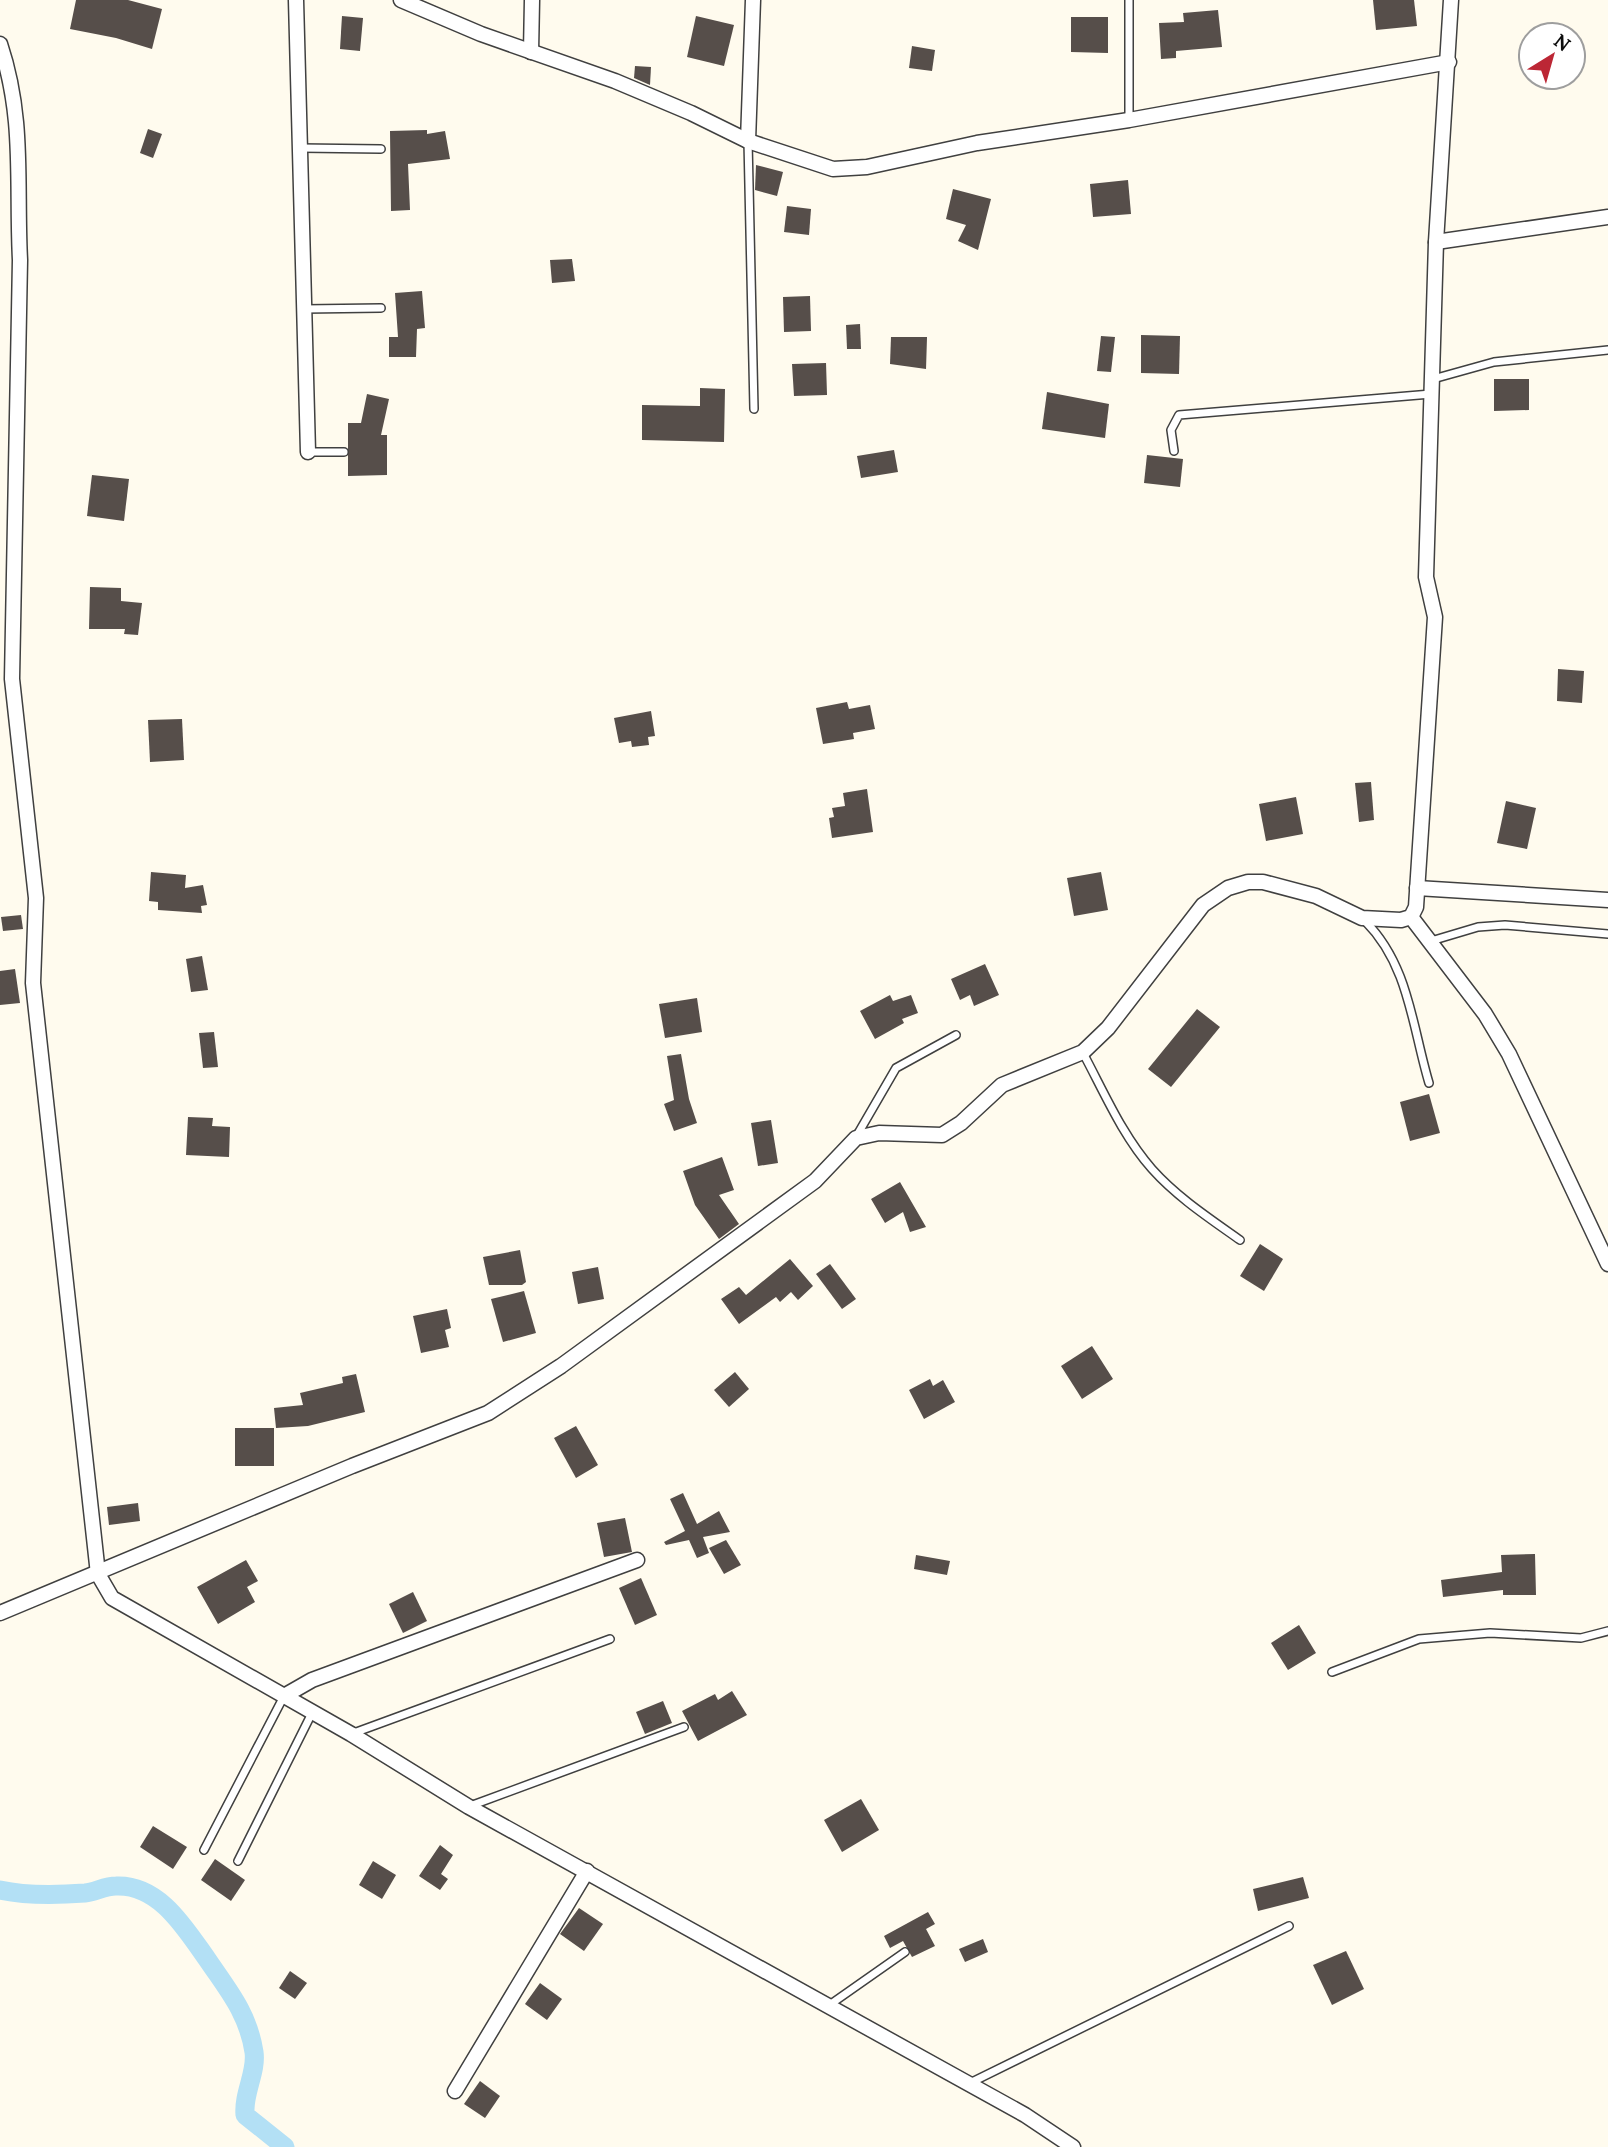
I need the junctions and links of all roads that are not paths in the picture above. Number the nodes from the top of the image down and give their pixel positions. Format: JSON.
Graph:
{"nodes":[{"id":1,"x":296,"y":0,"type":"edge"},
{"id":2,"x":401,"y":0,"type":"edge"},
{"id":3,"x":532,"y":0,"type":"edge"},
{"id":4,"x":753,"y":0,"type":"edge"},
{"id":5,"x":1129,"y":0,"type":"edge"},
{"id":6,"x":1451,"y":0,"type":"edge"},
{"id":7,"x":0,"y":44,"type":"edge"},
{"id":8,"x":531,"y":52,"type":"junction"},
{"id":9,"x":1450,"y":62,"type":"junction"},
{"id":10,"x":1129,"y":120,"type":"junction"},
{"id":11,"x":748,"y":141,"type":"junction"},
{"id":12,"x":300,"y":148,"type":"junction"},
{"id":13,"x":381,"y":149,"type":"dead end"},
{"id":14,"x":1608,"y":217,"type":"edge"},
{"id":15,"x":1436,"y":242,"type":"junction"},
{"id":16,"x":381,"y":308,"type":"dead end"},
{"id":17,"x":303,"y":309,"type":"junction"},
{"id":18,"x":1608,"y":350,"type":"edge"},
{"id":19,"x":1432,"y":387,"type":"junction"},
{"id":20,"x":754,"y":409,"type":"dead end"},
{"id":21,"x":1174,"y":451,"type":"dead end"},
{"id":22,"x":308,"y":452,"type":"joint"},
{"id":23,"x":344,"y":452,"type":"dead end"},
{"id":24,"x":1417,"y":888,"type":"junction"},
{"id":25,"x":1608,"y":900,"type":"edge"},
{"id":26,"x":1411,"y":917,"type":"junction"},
{"id":27,"x":1362,"y":918,"type":"junction"},
{"id":28,"x":1608,"y":934,"type":"edge"},
{"id":29,"x":1430,"y":941,"type":"junction"},
{"id":30,"x":956,"y":1035,"type":"dead end"},
{"id":31,"x":1083,"y":1052,"type":"junction"},
{"id":32,"x":1429,"y":1083,"type":"dead end"},
{"id":33,"x":856,"y":1138,"type":"junction"},
{"id":34,"x":1240,"y":1240,"type":"dead end"},
{"id":35,"x":1608,"y":1264,"type":"edge"},
{"id":36,"x":637,"y":1560,"type":"dead end"},
{"id":37,"x":98,"y":1574,"type":"junction"},
{"id":38,"x":0,"y":1613,"type":"edge"},
{"id":39,"x":1608,"y":1631,"type":"edge"},
{"id":40,"x":610,"y":1639,"type":"dead end"},
{"id":41,"x":1332,"y":1672,"type":"dead end"},
{"id":42,"x":284,"y":1696,"type":"junction"},
{"id":43,"x":313,"y":1712,"type":"junction"},
{"id":44,"x":684,"y":1727,"type":"dead end"},
{"id":45,"x":351,"y":1734,"type":"junction"},
{"id":46,"x":469,"y":1807,"type":"junction"},
{"id":47,"x":204,"y":1850,"type":"dead end"},
{"id":48,"x":238,"y":1861,"type":"dead end"},
{"id":49,"x":587,"y":1871,"type":"junction"},
{"id":50,"x":1289,"y":1926,"type":"dead end"},
{"id":51,"x":905,"y":1952,"type":"dead end"},
{"id":52,"x":828,"y":2006,"type":"junction"},
{"id":53,"x":969,"y":2083,"type":"junction"},
{"id":54,"x":455,"y":2091,"type":"dead end"},
{"id":55,"x":1073,"y":2147,"type":"edge"}],
"edges":[{"from":1,"to":12,"type":"street"},
{"from":2,"to":8,"type":"street"},
{"from":3,"to":8,"type":"street"},
{"from":4,"to":11,"type":"street"},
{"from":5,"to":10,"type":"lane"},
{"from":6,"to":9,"type":"street"},
{"from":7,"to":37,"type":"street"},
{"from":8,"to":11,"type":"street"},
{"from":9,"to":10,"type":"street"},
{"from":9,"to":15,"type":"street"},
{"from":10,"to":11,"type":"street"},
{"from":11,"to":20,"type":"lane"},
{"from":12,"to":13,"type":"lane"},
{"from":12,"to":17,"type":"street"},
{"from":14,"to":15,"type":"street"},
{"from":15,"to":19,"type":"street"},
{"from":16,"to":17,"type":"lane"},
{"from":17,"to":22,"type":"street"},
{"from":18,"to":19,"type":"lane"},
{"from":19,"to":21,"type":"lane"},
{"from":19,"to":24,"type":"street"},
{"from":22,"to":23,"type":"lane"},
{"from":24,"to":25,"type":"street"},
{"from":24,"to":26,"type":"street"},
{"from":26,"to":27,"type":"street"},
{"from":26,"to":29,"type":"street"},
{"from":27,"to":31,"type":"street"},
{"from":27,"to":32,"type":"lane"},
{"from":28,"to":29,"type":"lane"},
{"from":29,"to":35,"type":"street"},
{"from":30,"to":33,"type":"lane"},
{"from":31,"to":33,"type":"street"},
{"from":31,"to":34,"type":"lane"},
{"from":33,"to":37,"type":"street"},
{"from":36,"to":42,"type":"street"},
{"from":37,"to":38,"type":"street"},
{"from":37,"to":42,"type":"street"},
{"from":39,"to":41,"type":"lane"},
{"from":40,"to":45,"type":"lane"},
{"from":42,"to":43,"type":"street"},
{"from":42,"to":47,"type":"lane"},
{"from":43,"to":45,"type":"street"},
{"from":43,"to":48,"type":"lane"},
{"from":44,"to":46,"type":"lane"},
{"from":45,"to":46,"type":"street"},
{"from":46,"to":49,"type":"street"},
{"from":49,"to":52,"type":"street"},
{"from":49,"to":54,"type":"street"},
{"from":50,"to":53,"type":"lane"},
{"from":51,"to":52,"type":"lane"},
{"from":52,"to":53,"type":"street"},
{"from":53,"to":55,"type":"street"}]}
